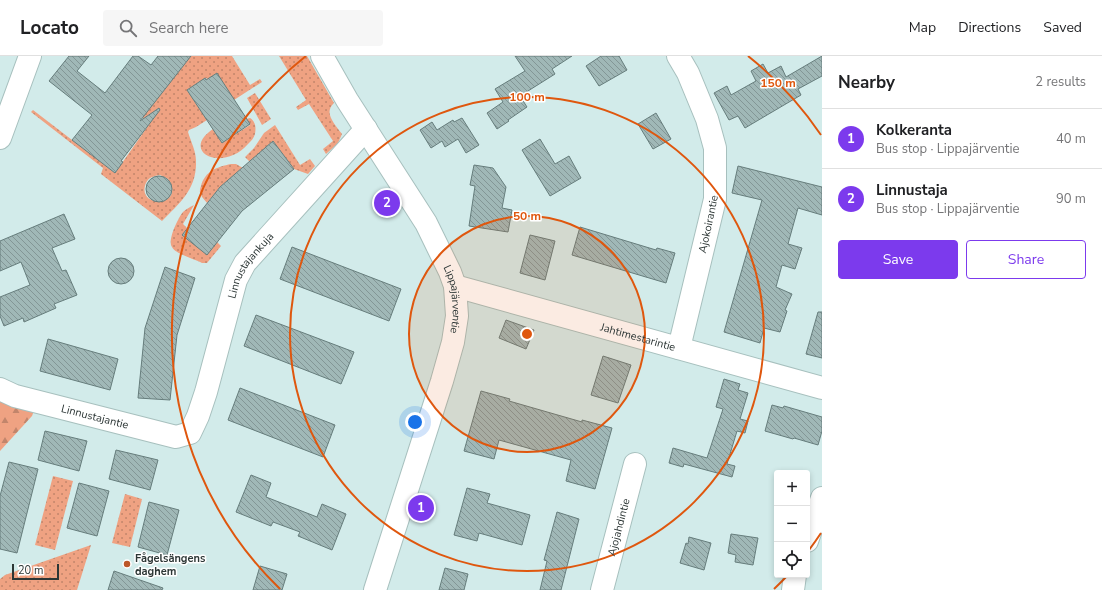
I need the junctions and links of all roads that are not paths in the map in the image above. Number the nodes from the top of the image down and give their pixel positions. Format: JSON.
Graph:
{"nodes":[{"id":1,"x":30,"y":56,"type":"edge"},
{"id":2,"x":322,"y":56,"type":"edge"},
{"id":3,"x":678,"y":56,"type":"edge"},
{"id":4,"x":366,"y":129,"type":"junction"},
{"id":5,"x":0,"y":138,"type":"edge"},
{"id":6,"x":455,"y":286,"type":"junction"},
{"id":7,"x":679,"y":348,"type":"junction"},
{"id":8,"x":822,"y":388,"type":"edge"},
{"id":9,"x":0,"y":389,"type":"edge"},
{"id":10,"x":190,"y":433,"type":"joint"},
{"id":11,"x":635,"y":464,"type":"dead end"},
{"id":12,"x":822,"y":498,"type":"edge"},
{"id":13,"x":810,"y":532,"type":"edge"},
{"id":14,"x":795,"y":578,"type":"edge"},
{"id":15,"x":375,"y":590,"type":"edge"},
{"id":16,"x":602,"y":590,"type":"edge"},
{"id":17,"x":793,"y":590,"type":"edge"}],
"edges":[{"from":1,"to":5,"type":"street"},
{"from":2,"to":4,"type":"street","name":"Lippajärventie"},
{"from":3,"to":7,"type":"street","name":"Ajokoirantie"},
{"from":4,"to":6,"type":"street","name":"Lippajärventie"},
{"from":4,"to":10,"type":"street","name":"Linnustajankuja"},
{"from":6,"to":7,"type":"street","name":"Jahtimestarintie"},
{"from":6,"to":15,"type":"street","name":"Lippajärventie"},
{"from":7,"to":8,"type":"street","name":"Jahtimestarintie"},
{"from":9,"to":10,"type":"street","name":"Linnustajantie"},
{"from":11,"to":16,"type":"street","name":"Ajojahdintie"},
{"from":12,"to":13,"type":"street"},
{"from":14,"to":17,"type":"street"}]}
